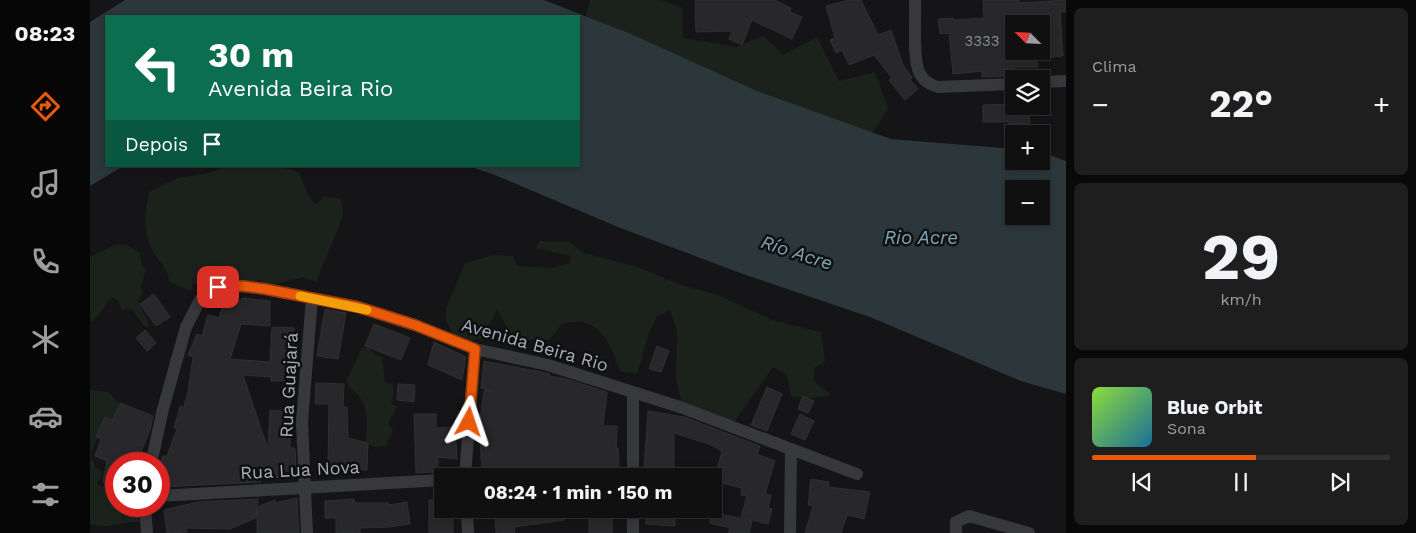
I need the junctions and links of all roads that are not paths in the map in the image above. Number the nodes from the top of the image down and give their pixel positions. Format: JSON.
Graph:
{"nodes":[{"id":1,"x":915,"y":0,"type":"edge"},
{"id":2,"x":1066,"y":81,"type":"edge"},
{"id":3,"x":1050,"y":82,"type":"edge"},
{"id":4,"x":1005,"y":84,"type":"edge"},
{"id":5,"x":312,"y":298,"type":"junction"},
{"id":6,"x":475,"y":349,"type":"junction"},
{"id":7,"x":632,"y":392,"type":"junction"},
{"id":8,"x":790,"y":450,"type":"junction"},
{"id":9,"x":154,"y":452,"type":"edge"},
{"id":10,"x":466,"y":468,"type":"edge"},
{"id":11,"x":633,"y":468,"type":"edge"},
{"id":12,"x":857,"y":474,"type":"dead end"},
{"id":13,"x":434,"y":480,"type":"edge"},
{"id":14,"x":304,"y":488,"type":"junction"},
{"id":15,"x":170,"y":495,"type":"edge"},
{"id":16,"x":146,"y":517,"type":"edge"},
{"id":17,"x":467,"y":518,"type":"edge"},
{"id":18,"x":633,"y":518,"type":"edge"},
{"id":19,"x":956,"y":528,"type":"edge"},
{"id":20,"x":147,"y":533,"type":"edge"},
{"id":21,"x":307,"y":533,"type":"edge"},
{"id":22,"x":468,"y":533,"type":"edge"},
{"id":23,"x":634,"y":533,"type":"edge"},
{"id":24,"x":790,"y":533,"type":"edge"},
{"id":25,"x":1029,"y":533,"type":"edge"}],
"edges":[{"from":1,"to":4,"type":"street"},
{"from":2,"to":3,"type":"street"},
{"from":5,"to":6,"type":"street","name":"Avenida Beira Rio"},
{"from":5,"to":9,"type":"street","name":"Avenida Beira Rio"},
{"from":5,"to":14,"type":"street","name":"Rua Guajará"},
{"from":6,"to":7,"type":"street","name":"Avenida Beira Rio"},
{"from":6,"to":10,"type":"street"},
{"from":7,"to":8,"type":"street","name":"Avenida Beira Rio"},
{"from":7,"to":11,"type":"street"},
{"from":8,"to":12,"type":"street","name":"Avenida Beira Rio"},
{"from":8,"to":24,"type":"street"},
{"from":13,"to":14,"type":"street","name":"Rua Lua Nova"},
{"from":14,"to":15,"type":"street","name":"Rua Lua Nova"},
{"from":14,"to":21,"type":"street","name":"Rua Guajará"},
{"from":16,"to":20,"type":"street"},
{"from":17,"to":22,"type":"street"},
{"from":18,"to":23,"type":"street"},
{"from":19,"to":25,"type":"street"}]}
